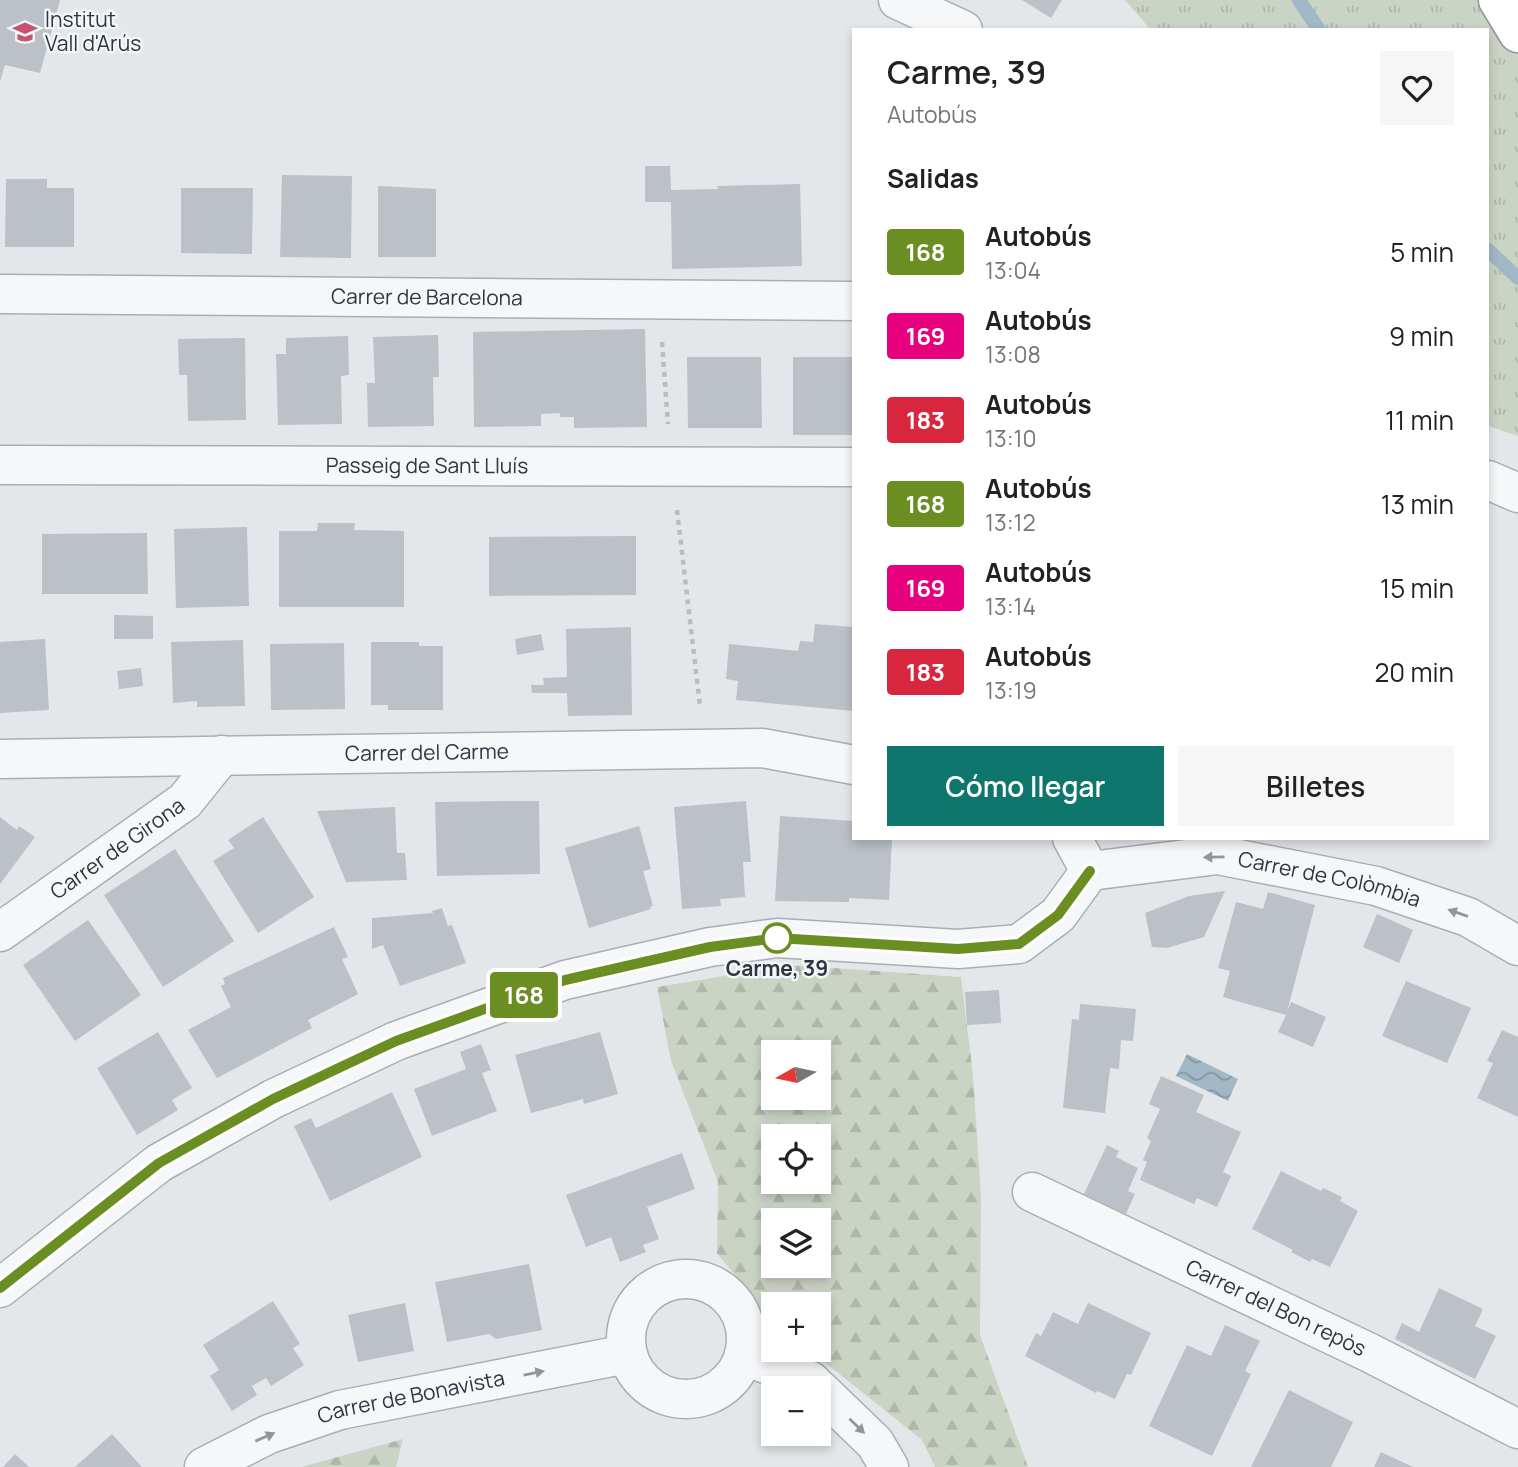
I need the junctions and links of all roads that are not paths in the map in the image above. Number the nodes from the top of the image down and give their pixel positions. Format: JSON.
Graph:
{"nodes":[{"id":1,"x":898,"y":0,"type":"edge"},
{"id":2,"x":1498,"y":0,"type":"edge"},
{"id":3,"x":959,"y":28,"type":"edge"},
{"id":4,"x":1518,"y":33,"type":"edge"},
{"id":5,"x":0,"y":294,"type":"edge"},
{"id":6,"x":852,"y":302,"type":"edge"},
{"id":7,"x":0,"y":466,"type":"edge"},
{"id":8,"x":852,"y":467,"type":"edge"},
{"id":9,"x":1489,"y":480,"type":"edge"},
{"id":10,"x":1518,"y":493,"type":"edge"},
{"id":11,"x":222,"y":755,"type":"junction"},
{"id":12,"x":0,"y":759,"type":"edge"},
{"id":13,"x":852,"y":765,"type":"edge"},
{"id":14,"x":1081,"y":854,"type":"edge"},
{"id":15,"x":0,"y":932,"type":"edge"},
{"id":16,"x":1518,"y":946,"type":"edge"},
{"id":17,"x":1032,"y":1192,"type":"dead end"},
{"id":18,"x":0,"y":1288,"type":"edge"},
{"id":19,"x":627,"y":1354,"type":"junction"},
{"id":20,"x":744,"y":1356,"type":"junction"},
{"id":21,"x":798,"y":1376,"type":"edge"},
{"id":22,"x":831,"y":1401,"type":"edge"},
{"id":23,"x":1518,"y":1429,"type":"edge"},
{"id":24,"x":204,"y":1467,"type":"edge"},
{"id":25,"x":890,"y":1467,"type":"edge"}],
"edges":[{"from":1,"to":3,"type":"street"},
{"from":2,"to":4,"type":"highway"},
{"from":5,"to":6,"type":"street","name":"Carrer de Barcelona"},
{"from":7,"to":8,"type":"street","name":"Passeig de Sant Lluís"},
{"from":9,"to":10,"type":"street"},
{"from":11,"to":12,"type":"street","name":"Carrer del Carme"},
{"from":11,"to":13,"type":"street","name":"Carrer del Carme"},
{"from":11,"to":15,"type":"street","name":"Carrer de Girona"},
{"from":16,"to":14,"type":"street","name":"Carrer de Colòmbia","one_way":true},
{"from":14,"to":18,"type":"street"},
{"from":17,"to":23,"type":"street","name":"Carrer del Bon repòs"},
{"from":19,"to":20,"type":"street"},
{"from":19,"to":20,"type":"street"},
{"from":24,"to":19,"type":"street","name":"Carrer de Bonavista","one_way":true},
{"from":20,"to":21,"type":"street"},
{"from":22,"to":25,"type":"street","one_way":true}]}
